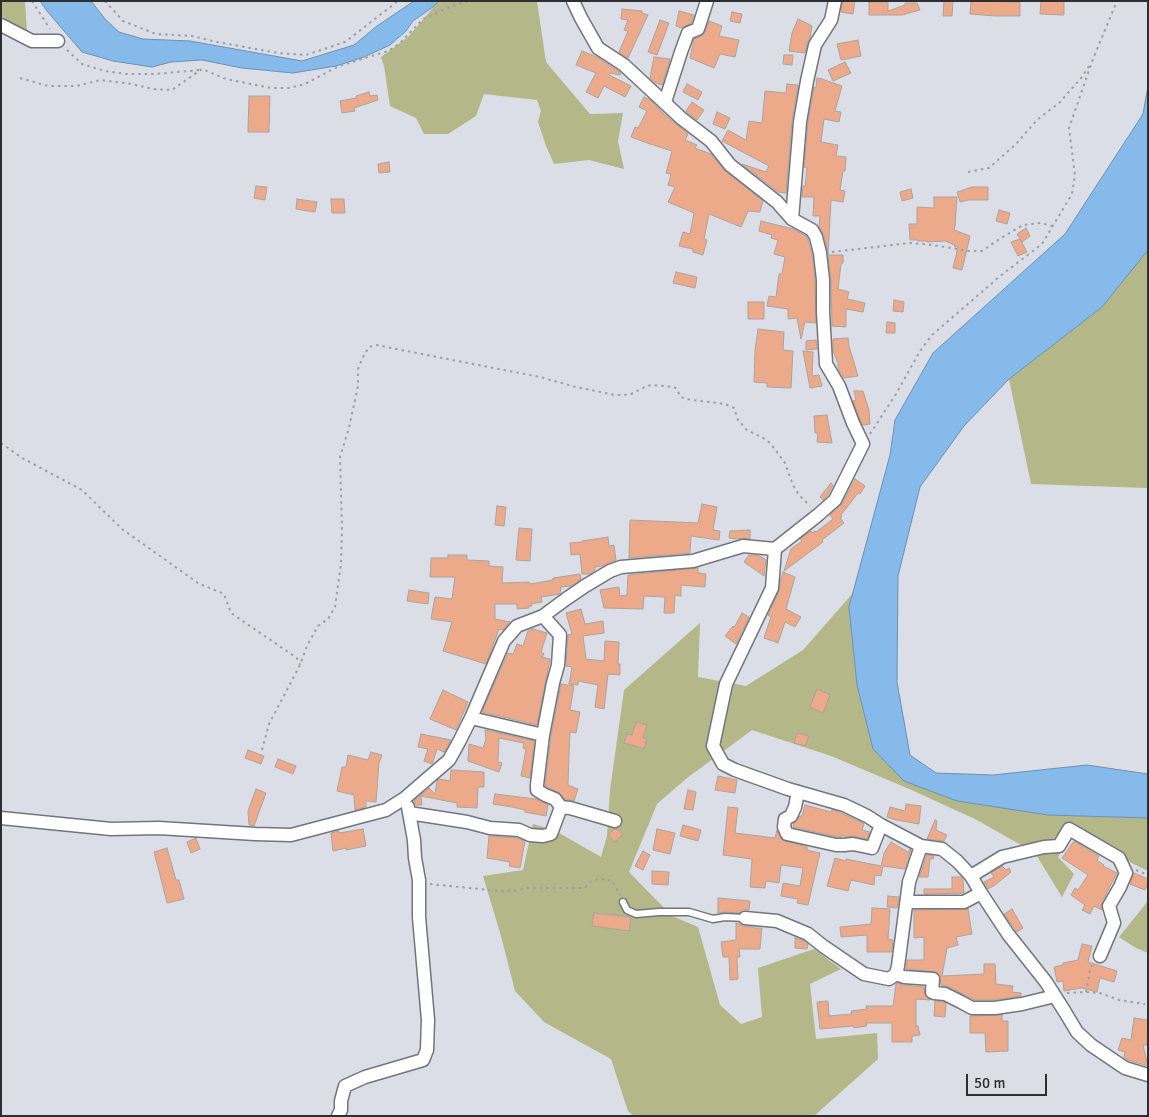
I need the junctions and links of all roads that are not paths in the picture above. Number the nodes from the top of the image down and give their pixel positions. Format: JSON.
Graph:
{"nodes":[{"id":1,"x":573,"y":1,"type":"edge"},
{"id":2,"x":707,"y":1,"type":"edge"},
{"id":3,"x":835,"y":1,"type":"edge"},
{"id":4,"x":1,"y":25,"type":"edge"},
{"id":5,"x":58,"y":41,"type":"road end"},
{"id":6,"x":665,"y":102,"type":"junction"},
{"id":7,"x":792,"y":219,"type":"junction"},
{"id":8,"x":775,"y":550,"type":"junction"},
{"id":9,"x":543,"y":616,"type":"junction"},
{"id":10,"x":471,"y":718,"type":"junction"},
{"id":11,"x":543,"y":735,"type":"junction"},
{"id":12,"x":798,"y":792,"type":"junction"},
{"id":13,"x":406,"y":798,"type":"junction"},
{"id":14,"x":561,"y":807,"type":"junction"},
{"id":15,"x":410,"y":814,"type":"junction"},
{"id":16,"x":1,"y":818,"type":"edge"},
{"id":17,"x":615,"y":821,"type":"dead end"},
{"id":18,"x":881,"y":825,"type":"junction"},
{"id":19,"x":921,"y":846,"type":"junction"},
{"id":20,"x":971,"y":876,"type":"junction"},
{"id":21,"x":981,"y":894,"type":"junction"},
{"id":22,"x":623,"y":902,"type":"road end"},
{"id":23,"x":907,"y":902,"type":"junction"},
{"id":24,"x":745,"y":918,"type":"joint"},
{"id":25,"x":1100,"y":956,"type":"road end"},
{"id":26,"x":896,"y":974,"type":"junction"},
{"id":27,"x":1055,"y":996,"type":"junction"},
{"id":28,"x":1148,"y":1075,"type":"edge"},
{"id":29,"x":338,"y":1116,"type":"edge"}],
"edges":[{"from":1,"to":6,"type":"street"},
{"from":2,"to":6,"type":"street"},
{"from":3,"to":7,"type":"street"},
{"from":4,"to":5,"type":"street"},
{"from":6,"to":7,"type":"street"},
{"from":7,"to":8,"type":"street"},
{"from":8,"to":9,"type":"street"},
{"from":8,"to":12,"type":"street"},
{"from":9,"to":10,"type":"street"},
{"from":9,"to":11,"type":"street"},
{"from":10,"to":11,"type":"street"},
{"from":10,"to":13,"type":"street"},
{"from":11,"to":14,"type":"street"},
{"from":12,"to":18,"type":"street"},
{"from":12,"to":18,"type":"street"},
{"from":13,"to":15,"type":"street"},
{"from":13,"to":16,"type":"street"},
{"from":14,"to":15,"type":"street"},
{"from":14,"to":17,"type":"street"},
{"from":15,"to":29,"type":"street"},
{"from":18,"to":19,"type":"street"},
{"from":19,"to":20,"type":"street"},
{"from":19,"to":23,"type":"street"},
{"from":20,"to":21,"type":"street"},
{"from":20,"to":25,"type":"street"},
{"from":21,"to":23,"type":"street"},
{"from":21,"to":27,"type":"street"},
{"from":22,"to":24,"type":"lane"},
{"from":23,"to":26,"type":"street"},
{"from":24,"to":26,"type":"street"},
{"from":26,"to":27,"type":"street"},
{"from":27,"to":28,"type":"street"}]}
